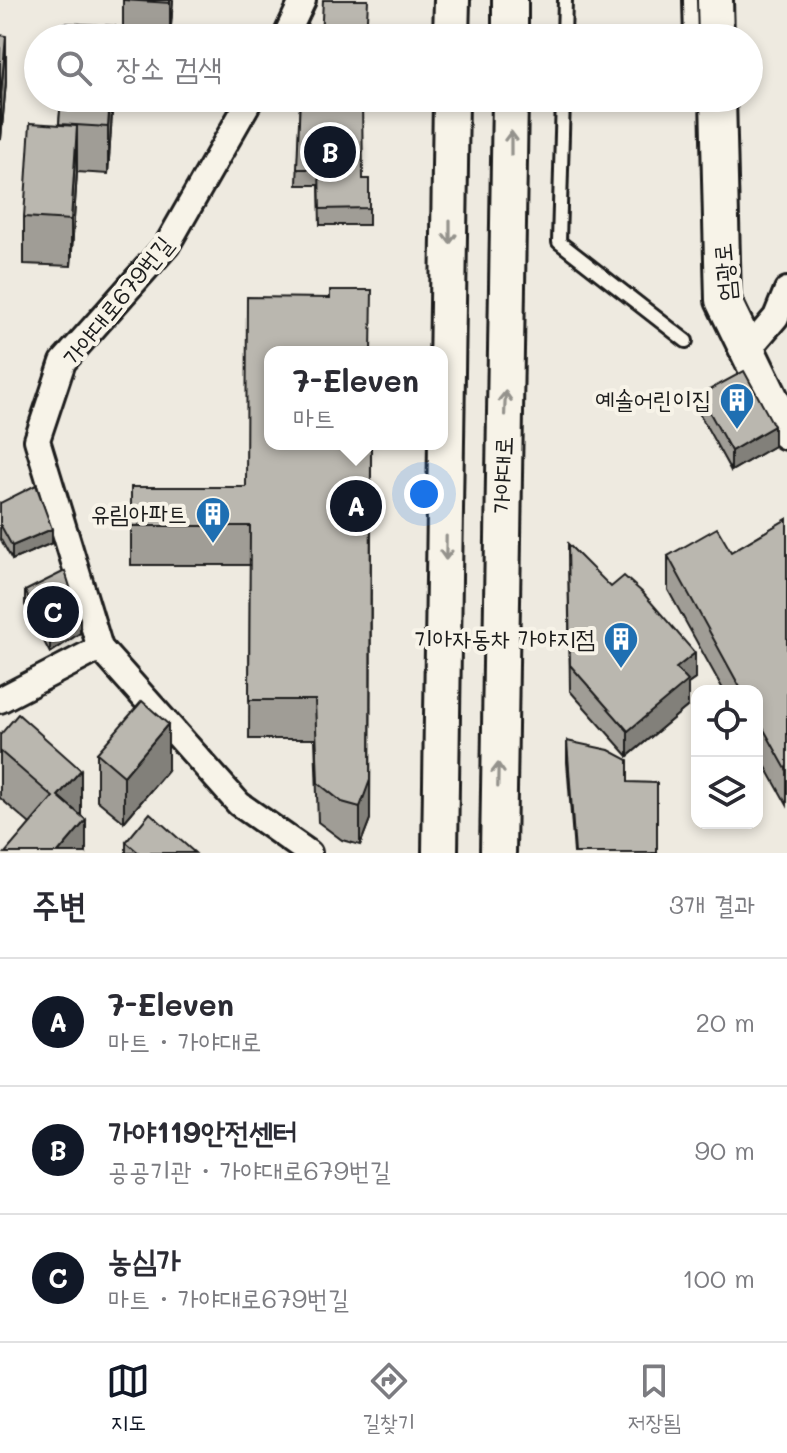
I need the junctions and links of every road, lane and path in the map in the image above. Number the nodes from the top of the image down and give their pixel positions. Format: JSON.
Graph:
{"nodes":[{"id":1,"x":303,"y":0,"type":"edge"},
{"id":2,"x":452,"y":0,"type":"edge"},
{"id":3,"x":510,"y":0,"type":"edge"},
{"id":4,"x":565,"y":0,"type":"edge"},
{"id":5,"x":690,"y":0,"type":"edge"},
{"id":6,"x":715,"y":0,"type":"edge"},
{"id":7,"x":292,"y":24,"type":"edge"},
{"id":8,"x":451,"y":24,"type":"edge"},
{"id":9,"x":510,"y":24,"type":"edge"},
{"id":10,"x":564,"y":24,"type":"edge"},
{"id":11,"x":691,"y":24,"type":"edge"},
{"id":12,"x":716,"y":24,"type":"edge"},
{"id":13,"x":243,"y":112,"type":"edge"},
{"id":14,"x":451,"y":112,"type":"edge"},
{"id":15,"x":510,"y":112,"type":"edge"},
{"id":16,"x":563,"y":112,"type":"edge"},
{"id":17,"x":718,"y":112,"type":"edge"},
{"id":18,"x":787,"y":290,"type":"edge"},
{"id":19,"x":686,"y":341,"type":"dead end"},
{"id":20,"x":448,"y":346,"type":"edge"},
{"id":21,"x":747,"y":351,"type":"junction"},
{"id":22,"x":787,"y":432,"type":"edge"},
{"id":23,"x":446,"y":450,"type":"edge"},
{"id":24,"x":100,"y":648,"type":"junction"},
{"id":25,"x":0,"y":700,"type":"edge"},
{"id":26,"x":441,"y":852,"type":"edge"},
{"id":27,"x":309,"y":853,"type":"edge"},
{"id":28,"x":498,"y":853,"type":"edge"}],
"edges":[{"from":1,"to":7,"type":"street"},
{"from":2,"to":8,"type":"main road"},
{"from":3,"to":9,"type":"main road"},
{"from":4,"to":10,"type":"lane"},
{"from":5,"to":11,"type":"lane"},
{"from":6,"to":12,"type":"main road"},
{"from":13,"to":24,"type":"street","name":"가야대로679번길"},
{"from":14,"to":20,"type":"main road","one_way":true},
{"from":28,"to":15,"type":"main road","name":"가야대로","one_way":true},
{"from":16,"to":19,"type":"lane"},
{"from":17,"to":21,"type":"main road","name":"엄광로"},
{"from":18,"to":21,"type":"street"},
{"from":21,"to":22,"type":"main road","name":"엄광로"},
{"from":23,"to":26,"type":"main road","one_way":true},
{"from":24,"to":25,"type":"street"},
{"from":24,"to":27,"type":"street","name":"가야대로679번길"}]}
